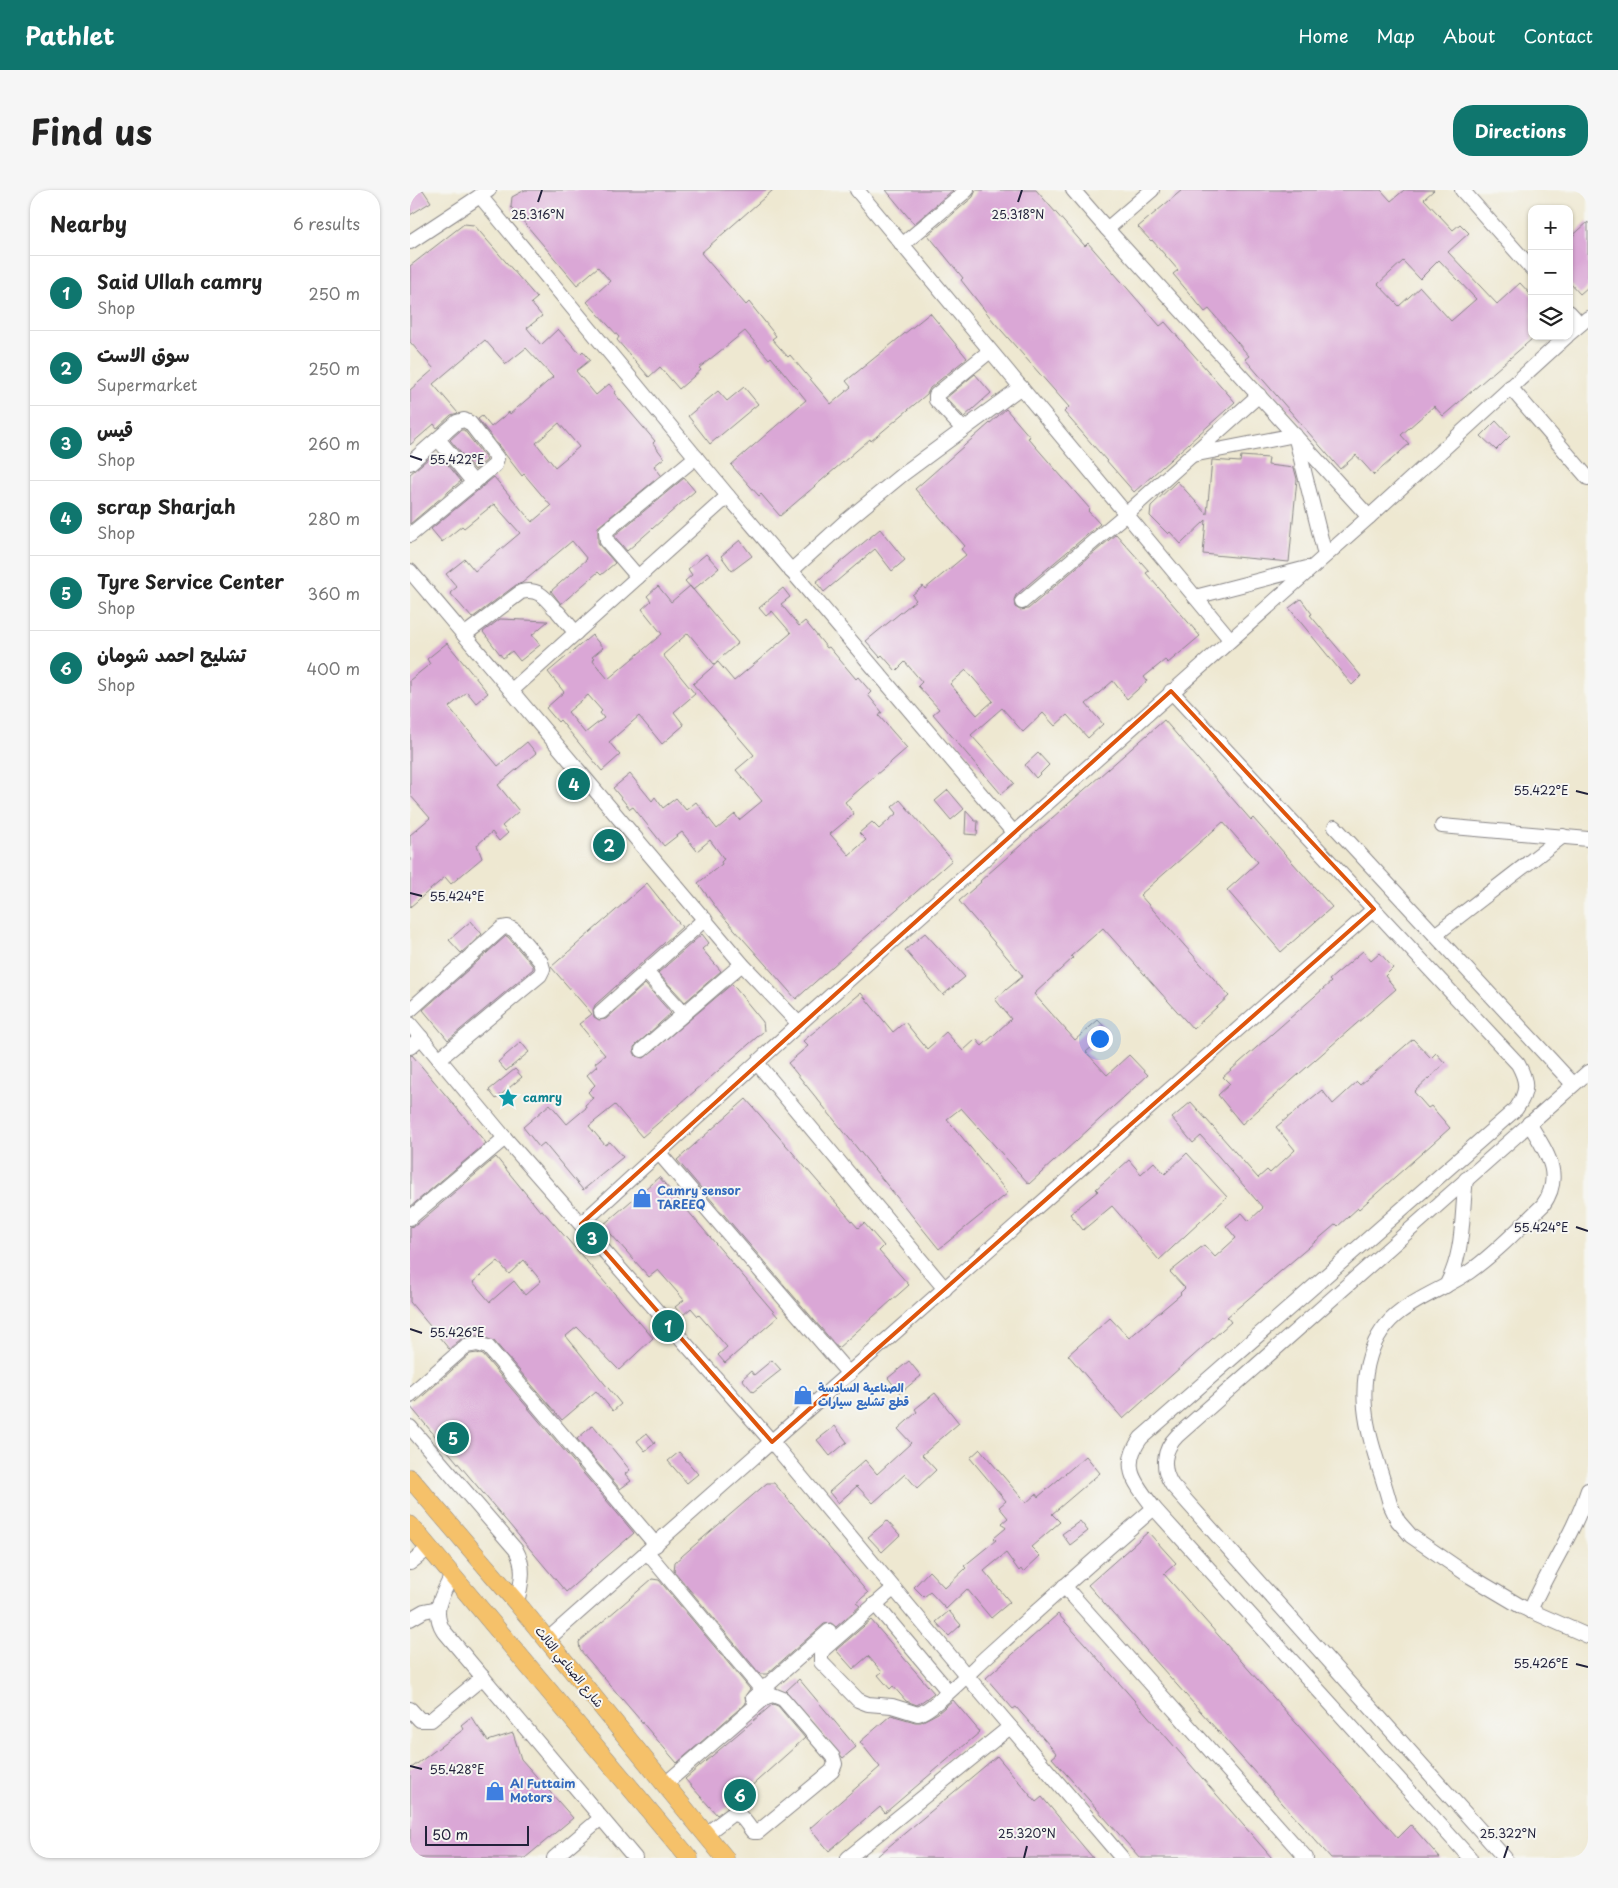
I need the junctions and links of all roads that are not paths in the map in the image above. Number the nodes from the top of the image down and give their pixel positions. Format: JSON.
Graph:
{"nodes":[{"id":1,"x":967,"y":190,"type":"edge"},
{"id":2,"x":1073,"y":190,"type":"edge"},
{"id":3,"x":1152,"y":190,"type":"edge"},
{"id":4,"x":1462,"y":190,"type":"edge"},
{"id":5,"x":862,"y":192,"type":"edge"},
{"id":6,"x":484,"y":193,"type":"edge"},
{"id":7,"x":1107,"y":229,"type":"junction"},
{"id":8,"x":410,"y":242,"type":"edge"},
{"id":9,"x":902,"y":245,"type":"junction"},
{"id":10,"x":1528,"y":264,"type":"edge"},
{"id":11,"x":1573,"y":314,"type":"edge"},
{"id":12,"x":1584,"y":321,"type":"edge"},
{"id":13,"x":1573,"y":331,"type":"edge"},
{"id":14,"x":1562,"y":340,"type":"edge"},
{"id":15,"x":990,"y":351,"type":"junction"},
{"id":16,"x":1021,"y":387,"type":"junction"},
{"id":17,"x":1510,"y":387,"type":"junction"},
{"id":18,"x":1259,"y":394,"type":"junction"},
{"id":19,"x":962,"y":428,"type":"junction"},
{"id":20,"x":1295,"y":435,"type":"junction"},
{"id":21,"x":438,"y":439,"type":"junction"},
{"id":22,"x":1192,"y":456,"type":"junction"},
{"id":23,"x":696,"y":457,"type":"junction"},
{"id":24,"x":410,"y":463,"type":"edge"},
{"id":25,"x":1588,"y":478,"type":"edge"},
{"id":26,"x":474,"y":482,"type":"junction"},
{"id":27,"x":728,"y":496,"type":"junction"},
{"id":28,"x":1126,"y":514,"type":"junction"},
{"id":29,"x":1369,"y":516,"type":"junction"},
{"id":30,"x":410,"y":535,"type":"edge"},
{"id":31,"x":1325,"y":556,"type":"junction"},
{"id":32,"x":1311,"y":568,"type":"junction"},
{"id":33,"x":410,"y":571,"type":"edge"},
{"id":34,"x":791,"y":571,"type":"junction"},
{"id":35,"x":638,"y":577,"type":"junction"},
{"id":36,"x":1195,"y":598,"type":"junction"},
{"id":37,"x":1022,"y":602,"type":"dead end"},
{"id":38,"x":576,"y":633,"type":"junction"},
{"id":39,"x":464,"y":635,"type":"junction"},
{"id":40,"x":1230,"y":639,"type":"junction"},
{"id":41,"x":511,"y":691,"type":"junction"},
{"id":42,"x":1171,"y":691,"type":"junction"},
{"id":43,"x":1442,"y":826,"type":"dead end"},
{"id":44,"x":1335,"y":827,"type":"dead end"},
{"id":45,"x":1013,"y":832,"type":"junction"},
{"id":46,"x":1563,"y":836,"type":"junction"},
{"id":47,"x":1588,"y":840,"type":"edge"},
{"id":48,"x":1374,"y":909,"type":"junction"},
{"id":49,"x":705,"y":919,"type":"junction"},
{"id":50,"x":1435,"y":935,"type":"junction"},
{"id":51,"x":742,"y":964,"type":"junction"},
{"id":52,"x":646,"y":972,"type":"junction"},
{"id":53,"x":410,"y":1010,"type":"edge"},
{"id":54,"x":600,"y":1012,"type":"dead end"},
{"id":55,"x":684,"y":1014,"type":"junction"},
{"id":56,"x":410,"y":1024,"type":"edge"},
{"id":57,"x":799,"y":1024,"type":"junction"},
{"id":58,"x":421,"y":1037,"type":"junction"},
{"id":59,"x":410,"y":1046,"type":"edge"},
{"id":60,"x":642,"y":1050,"type":"dead end"},
{"id":61,"x":439,"y":1059,"type":"junction"},
{"id":62,"x":757,"y":1063,"type":"junction"},
{"id":63,"x":1588,"y":1072,"type":"edge"},
{"id":64,"x":1573,"y":1084,"type":"junction"},
{"id":65,"x":1529,"y":1123,"type":"junction"},
{"id":66,"x":505,"y":1138,"type":"junction"},
{"id":67,"x":659,"y":1153,"type":"junction"},
{"id":68,"x":1466,"y":1179,"type":"junction"},
{"id":69,"x":410,"y":1218,"type":"edge"},
{"id":70,"x":581,"y":1224,"type":"junction"},
{"id":71,"x":1446,"y":1286,"type":"junction"},
{"id":72,"x":945,"y":1289,"type":"junction"},
{"id":73,"x":849,"y":1374,"type":"junction"},
{"id":74,"x":410,"y":1395,"type":"edge"},
{"id":75,"x":410,"y":1427,"type":"edge"},
{"id":76,"x":772,"y":1442,"type":"junction"},
{"id":77,"x":410,"y":1478,"type":"edge"},
{"id":78,"x":1588,"y":1490,"type":"edge"},
{"id":79,"x":1154,"y":1508,"type":"junction"},
{"id":80,"x":410,"y":1525,"type":"edge"},
{"id":81,"x":651,"y":1548,"type":"junction"},
{"id":82,"x":416,"y":1557,"type":"edge"},
{"id":83,"x":452,"y":1575,"type":"junction"},
{"id":84,"x":890,"y":1585,"type":"junction"},
{"id":85,"x":1064,"y":1586,"type":"junction"},
{"id":86,"x":517,"y":1603,"type":"junction"},
{"id":87,"x":875,"y":1604,"type":"junction"},
{"id":88,"x":438,"y":1608,"type":"junction"},
{"id":89,"x":1530,"y":1611,"type":"junction"},
{"id":90,"x":410,"y":1619,"type":"edge"},
{"id":91,"x":1588,"y":1636,"type":"edge"},
{"id":92,"x":547,"y":1640,"type":"junction"},
{"id":93,"x":966,"y":1675,"type":"junction"},
{"id":94,"x":483,"y":1677,"type":"junction"},
{"id":95,"x":762,"y":1690,"type":"junction"},
{"id":96,"x":948,"y":1691,"type":"junction"},
{"id":97,"x":410,"y":1709,"type":"edge"},
{"id":98,"x":1010,"y":1727,"type":"junction"},
{"id":99,"x":662,"y":1781,"type":"junction"},
{"id":100,"x":601,"y":1818,"type":"junction"},
{"id":101,"x":706,"y":1834,"type":"junction"},
{"id":102,"x":554,"y":1858,"type":"edge"},
{"id":103,"x":635,"y":1858,"type":"edge"},
{"id":104,"x":689,"y":1858,"type":"edge"},
{"id":105,"x":725,"y":1858,"type":"edge"},
{"id":106,"x":848,"y":1858,"type":"edge"},
{"id":107,"x":1122,"y":1858,"type":"edge"},
{"id":108,"x":1306,"y":1858,"type":"edge"},
{"id":109,"x":1470,"y":1858,"type":"edge"},
{"id":110,"x":1506,"y":1858,"type":"edge"}],
"edges":[{"from":1,"to":9,"type":"street"},
{"from":2,"to":7,"type":"street"},
{"from":3,"to":7,"type":"street"},
{"from":4,"to":10,"type":"street"},
{"from":5,"to":9,"type":"street"},
{"from":6,"to":8,"type":"street"},
{"from":6,"to":23,"type":"street"},
{"from":7,"to":18,"type":"street"},
{"from":9,"to":15,"type":"street"},
{"from":11,"to":12,"type":"street"},
{"from":12,"to":13,"type":"street"},
{"from":14,"to":17,"type":"street"},
{"from":15,"to":16,"type":"street"},
{"from":15,"to":19,"type":"street"},
{"from":16,"to":19,"type":"street"},
{"from":16,"to":28,"type":"street"},
{"from":17,"to":25,"type":"street"},
{"from":17,"to":29,"type":"street"},
{"from":18,"to":20,"type":"street"},
{"from":18,"to":22,"type":"street"},
{"from":19,"to":34,"type":"street"},
{"from":20,"to":22,"type":"street"},
{"from":20,"to":29,"type":"street"},
{"from":20,"to":31,"type":"street"},
{"from":21,"to":24,"type":"street"},
{"from":21,"to":26,"type":"street"},
{"from":21,"to":26,"type":"street"},
{"from":22,"to":28,"type":"street"},
{"from":23,"to":27,"type":"street"},
{"from":23,"to":35,"type":"street"},
{"from":26,"to":30,"type":"street"},
{"from":27,"to":34,"type":"street"},
{"from":27,"to":35,"type":"street"},
{"from":28,"to":36,"type":"street"},
{"from":28,"to":37,"type":"street"},
{"from":29,"to":31,"type":"street"},
{"from":31,"to":32,"type":"street"},
{"from":32,"to":36,"type":"street"},
{"from":32,"to":40,"type":"street"},
{"from":33,"to":39,"type":"street"},
{"from":34,"to":45,"type":"street"},
{"from":35,"to":38,"type":"street"},
{"from":36,"to":40,"type":"street"},
{"from":38,"to":39,"type":"street"},
{"from":38,"to":41,"type":"street"},
{"from":39,"to":41,"type":"street"},
{"from":40,"to":42,"type":"street"},
{"from":41,"to":49,"type":"street"},
{"from":42,"to":45,"type":"street"},
{"from":42,"to":48,"type":"street"},
{"from":43,"to":46,"type":"street"},
{"from":44,"to":50,"type":"street"},
{"from":45,"to":57,"type":"street"},
{"from":46,"to":47,"type":"street"},
{"from":46,"to":50,"type":"street"},
{"from":48,"to":72,"type":"street"},
{"from":48,"to":79,"type":"street"},
{"from":49,"to":51,"type":"street"},
{"from":49,"to":52,"type":"street"},
{"from":50,"to":64,"type":"street"},
{"from":51,"to":55,"type":"street"},
{"from":51,"to":57,"type":"street"},
{"from":52,"to":54,"type":"street"},
{"from":52,"to":55,"type":"street"},
{"from":53,"to":61,"type":"street"},
{"from":55,"to":60,"type":"street"},
{"from":56,"to":58,"type":"street"},
{"from":57,"to":62,"type":"street"},
{"from":58,"to":59,"type":"street"},
{"from":58,"to":61,"type":"street"},
{"from":61,"to":66,"type":"street"},
{"from":62,"to":67,"type":"street"},
{"from":62,"to":72,"type":"street"},
{"from":63,"to":64,"type":"street"},
{"from":64,"to":65,"type":"street"},
{"from":65,"to":68,"type":"street"},
{"from":65,"to":71,"type":"street"},
{"from":66,"to":69,"type":"street"},
{"from":66,"to":70,"type":"street"},
{"from":67,"to":70,"type":"street"},
{"from":67,"to":73,"type":"street"},
{"from":68,"to":71,"type":"street"},
{"from":68,"to":110,"type":"street"},
{"from":70,"to":76,"type":"street"},
{"from":71,"to":89,"type":"street"},
{"from":72,"to":73,"type":"street"},
{"from":73,"to":76,"type":"street"},
{"from":74,"to":81,"type":"street"},
{"from":75,"to":86,"type":"street"},
{"from":76,"to":81,"type":"street"},
{"from":76,"to":84,"type":"street"},
{"from":77,"to":86,"type":"main road","name":"شارع الصناعي الثالث"},
{"from":78,"to":89,"type":"street"},
{"from":79,"to":85,"type":"street"},
{"from":79,"to":109,"type":"street"},
{"from":80,"to":82,"type":"main road"},
{"from":81,"to":92,"type":"street"},
{"from":81,"to":95,"type":"street"},
{"from":82,"to":83,"type":"main road"},
{"from":83,"to":88,"type":"street"},
{"from":83,"to":104,"type":"main road"},
{"from":84,"to":87,"type":"street"},
{"from":84,"to":93,"type":"street"},
{"from":84,"to":95,"type":"street"},
{"from":85,"to":93,"type":"street"},
{"from":85,"to":108,"type":"street"},
{"from":86,"to":92,"type":"main road","name":"شارع الصناعي الثالث"},
{"from":87,"to":96,"type":"street"},
{"from":87,"to":96,"type":"street"},
{"from":88,"to":90,"type":"street"},
{"from":88,"to":94,"type":"street"},
{"from":89,"to":91,"type":"street"},
{"from":92,"to":99,"type":"main road","name":"شارع الصناعي الثالث"},
{"from":93,"to":96,"type":"street"},
{"from":93,"to":98,"type":"street"},
{"from":94,"to":97,"type":"street"},
{"from":94,"to":100,"type":"street"},
{"from":95,"to":99,"type":"street"},
{"from":98,"to":106,"type":"street"},
{"from":98,"to":107,"type":"street"},
{"from":99,"to":101,"type":"main road","name":"شارع الصناعي الثالث"},
{"from":99,"to":101,"type":"street"},
{"from":100,"to":102,"type":"street"},
{"from":100,"to":103,"type":"street"},
{"from":101,"to":105,"type":"main road","name":"شارع الصناعي الثالث"}]}
